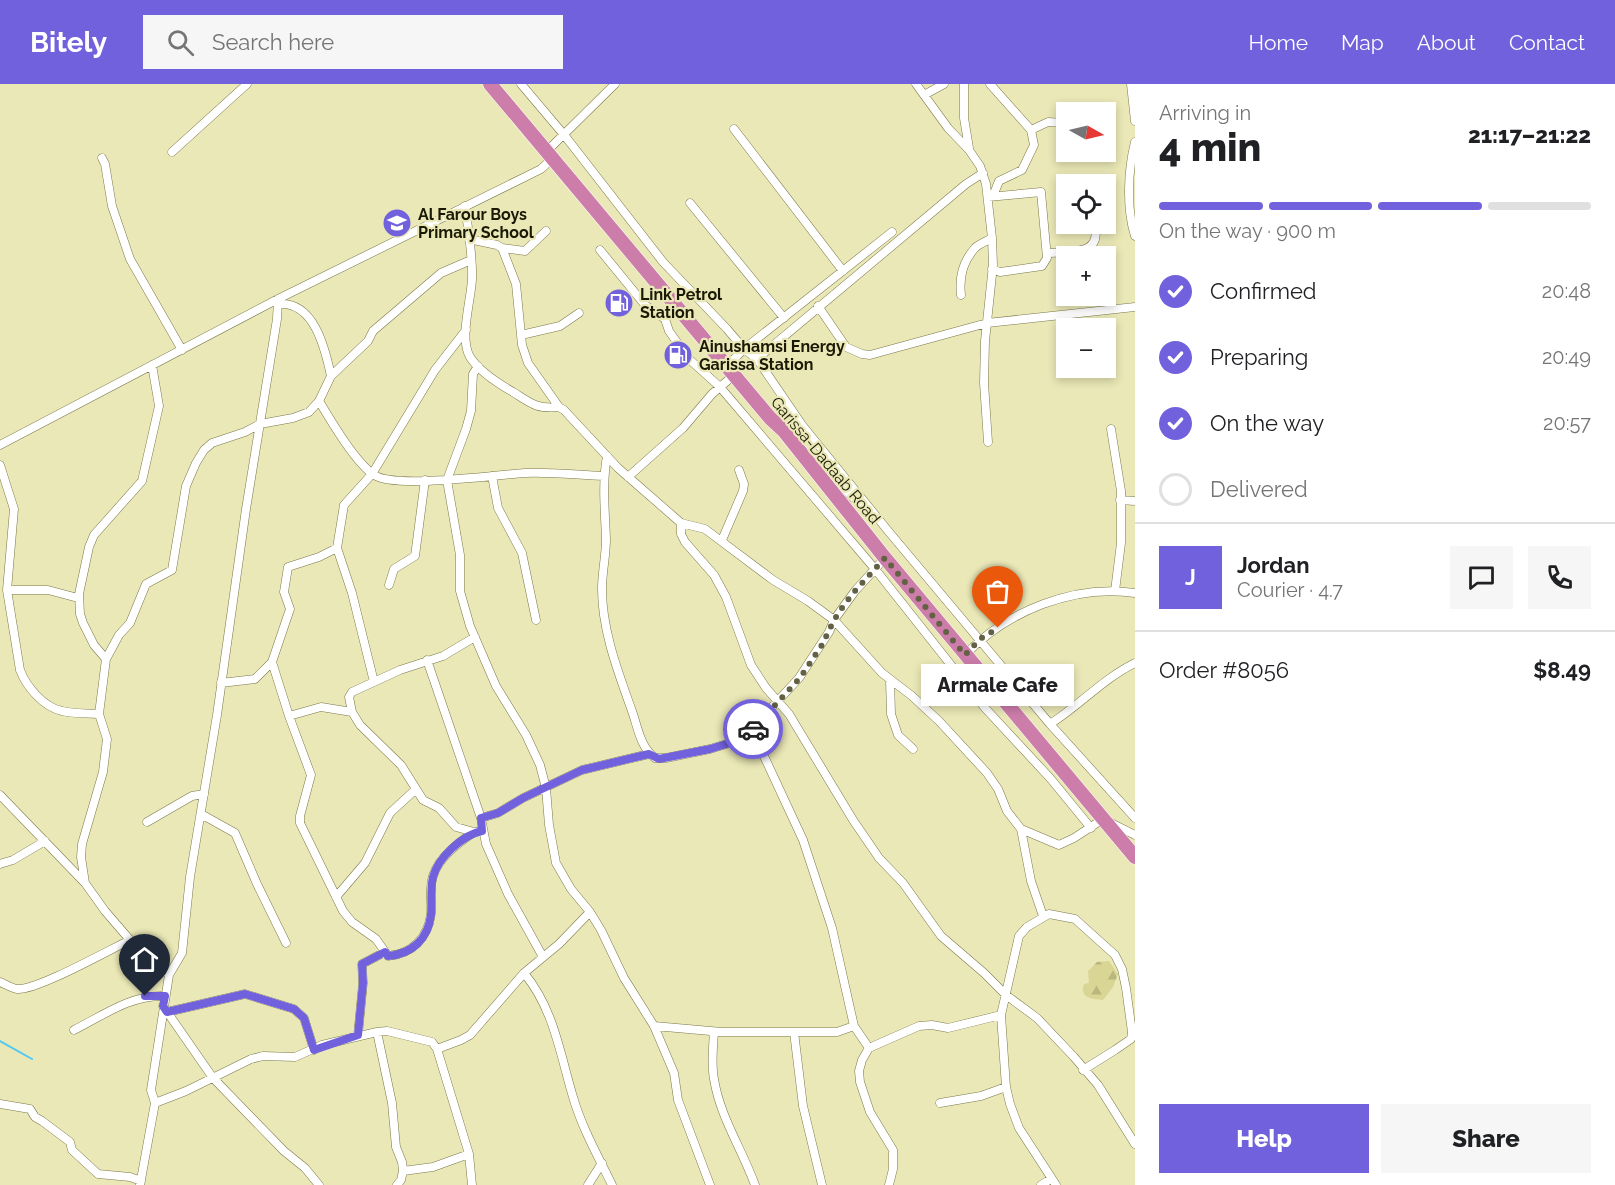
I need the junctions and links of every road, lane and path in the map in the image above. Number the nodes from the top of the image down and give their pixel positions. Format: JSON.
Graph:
{"nodes":[{"id":1,"x":246,"y":84,"type":"edge"},
{"id":2,"x":490,"y":84,"type":"edge"},
{"id":3,"x":521,"y":84,"type":"edge"},
{"id":4,"x":615,"y":84,"type":"edge"},
{"id":5,"x":916,"y":84,"type":"edge"},
{"id":6,"x":944,"y":84,"type":"edge"},
{"id":7,"x":964,"y":84,"type":"edge"},
{"id":8,"x":990,"y":84,"type":"edge"},
{"id":9,"x":1131,"y":84,"type":"edge"},
{"id":10,"x":924,"y":95,"type":"junction"},
{"id":11,"x":1135,"y":121,"type":"edge"},
{"id":12,"x":1056,"y":123,"type":"edge"},
{"id":13,"x":734,"y":129,"type":"dead end"},
{"id":14,"x":1031,"y":130,"type":"junction"},
{"id":15,"x":565,"y":136,"type":"junction"},
{"id":16,"x":1135,"y":142,"type":"edge"},
{"id":17,"x":969,"y":150,"type":"junction"},
{"id":18,"x":172,"y":152,"type":"dead end"},
{"id":19,"x":550,"y":155,"type":"junction"},
{"id":20,"x":102,"y":158,"type":"dead end"},
{"id":21,"x":983,"y":173,"type":"junction"},
{"id":22,"x":990,"y":196,"type":"junction"},
{"id":23,"x":690,"y":203,"type":"dead end"},
{"id":24,"x":465,"y":206,"type":"junction"},
{"id":25,"x":546,"y":231,"type":"dead end"},
{"id":26,"x":892,"y":232,"type":"dead end"},
{"id":27,"x":1098,"y":234,"type":"edge"},
{"id":28,"x":1135,"y":236,"type":"edge"},
{"id":29,"x":992,"y":238,"type":"junction"},
{"id":30,"x":469,"y":239,"type":"junction"},
{"id":31,"x":502,"y":248,"type":"junction"},
{"id":32,"x":600,"y":250,"type":"dead end"},
{"id":33,"x":1047,"y":253,"type":"junction"},
{"id":34,"x":471,"y":260,"type":"junction"},
{"id":35,"x":992,"y":269,"type":"junction"},
{"id":36,"x":843,"y":271,"type":"junction"},
{"id":37,"x":961,"y":295,"type":"dead end"},
{"id":38,"x":278,"y":301,"type":"junction"},
{"id":39,"x":818,"y":306,"type":"junction"},
{"id":40,"x":1135,"y":307,"type":"edge"},
{"id":41,"x":579,"y":314,"type":"dead end"},
{"id":42,"x":783,"y":318,"type":"junction"},
{"id":43,"x":987,"y":323,"type":"junction"},
{"id":44,"x":466,"y":330,"type":"junction"},
{"id":45,"x":521,"y":335,"type":"junction"},
{"id":46,"x":744,"y":349,"type":"junction"},
{"id":47,"x":182,"y":350,"type":"junction"},
{"id":48,"x":757,"y":359,"type":"junction"},
{"id":49,"x":152,"y":365,"type":"junction"},
{"id":50,"x":478,"y":366,"type":"junction"},
{"id":51,"x":731,"y":370,"type":"junction"},
{"id":52,"x":331,"y":376,"type":"junction"},
{"id":53,"x":720,"y":387,"type":"junction"},
{"id":54,"x":319,"y":401,"type":"junction"},
{"id":55,"x":559,"y":407,"type":"junction"},
{"id":56,"x":260,"y":424,"type":"junction"},
{"id":57,"x":1110,"y":429,"type":"dead end"},
{"id":58,"x":783,"y":430,"type":"junction"},
{"id":59,"x":988,"y":442,"type":"dead end"},
{"id":60,"x":0,"y":445,"type":"edge"},
{"id":61,"x":607,"y":456,"type":"junction"},
{"id":62,"x":0,"y":465,"type":"edge"},
{"id":63,"x":739,"y":470,"type":"dead end"},
{"id":64,"x":372,"y":474,"type":"junction"},
{"id":65,"x":492,"y":476,"type":"junction"},
{"id":66,"x":603,"y":476,"type":"junction"},
{"id":67,"x":628,"y":477,"type":"junction"},
{"id":68,"x":424,"y":480,"type":"junction"},
{"id":69,"x":447,"y":480,"type":"junction"},
{"id":70,"x":1120,"y":500,"type":"junction"},
{"id":71,"x":1135,"y":501,"type":"edge"},
{"id":72,"x":681,"y":523,"type":"junction"},
{"id":73,"x":889,"y":532,"type":"junction"},
{"id":74,"x":722,"y":540,"type":"junction"},
{"id":75,"x":337,"y":548,"type":"junction"},
{"id":76,"x":880,"y":564,"type":"junction"},
{"id":77,"x":389,"y":585,"type":"dead end"},
{"id":78,"x":7,"y":590,"type":"junction"},
{"id":79,"x":1115,"y":591,"type":"junction"},
{"id":80,"x":1135,"y":594,"type":"edge"},
{"id":81,"x":78,"y":598,"type":"junction"},
{"id":82,"x":536,"y":620,"type":"dead end"},
{"id":83,"x":834,"y":620,"type":"junction"},
{"id":84,"x":475,"y":637,"type":"junction"},
{"id":85,"x":980,"y":639,"type":"junction"},
{"id":86,"x":965,"y":655,"type":"junction"},
{"id":87,"x":106,"y":659,"type":"junction"},
{"id":88,"x":428,"y":660,"type":"junction"},
{"id":89,"x":272,"y":662,"type":"junction"},
{"id":90,"x":1135,"y":663,"type":"edge"},
{"id":91,"x":890,"y":680,"type":"junction"},
{"id":92,"x":374,"y":682,"type":"junction"},
{"id":93,"x":221,"y":683,"type":"junction"},
{"id":94,"x":778,"y":702,"type":"junction"},
{"id":95,"x":1012,"y":711,"type":"junction"},
{"id":96,"x":352,"y":712,"type":"junction"},
{"id":97,"x":99,"y":714,"type":"junction"},
{"id":98,"x":289,"y":716,"type":"junction"},
{"id":99,"x":999,"y":723,"type":"junction"},
{"id":100,"x":1050,"y":724,"type":"junction"},
{"id":101,"x":746,"y":738,"type":"junction"},
{"id":102,"x":913,"y":749,"type":"dead end"},
{"id":103,"x":649,"y":754,"type":"junction"},
{"id":104,"x":546,"y":788,"type":"junction"},
{"id":105,"x":416,"y":789,"type":"junction"},
{"id":106,"x":204,"y":794,"type":"junction"},
{"id":107,"x":0,"y":795,"type":"edge"},
{"id":108,"x":201,"y":814,"type":"junction"},
{"id":109,"x":481,"y":818,"type":"junction"},
{"id":110,"x":1135,"y":818,"type":"edge"},
{"id":111,"x":147,"y":822,"type":"dead end"},
{"id":112,"x":1097,"y":824,"type":"junction"},
{"id":113,"x":1021,"y":829,"type":"junction"},
{"id":114,"x":478,"y":831,"type":"junction"},
{"id":115,"x":1135,"y":835,"type":"edge"},
{"id":116,"x":45,"y":841,"type":"junction"},
{"id":117,"x":1135,"y":857,"type":"edge"},
{"id":118,"x":0,"y":864,"type":"edge"},
{"id":119,"x":85,"y":883,"type":"junction"},
{"id":120,"x":336,"y":897,"type":"junction"},
{"id":121,"x":590,"y":912,"type":"junction"},
{"id":122,"x":1043,"y":916,"type":"junction"},
{"id":123,"x":130,"y":940,"type":"junction"},
{"id":124,"x":286,"y":943,"type":"dead end"},
{"id":125,"x":385,"y":952,"type":"junction"},
{"id":126,"x":543,"y":957,"type":"junction"},
{"id":127,"x":524,"y":973,"type":"junction"},
{"id":128,"x":169,"y":975,"type":"junction"},
{"id":129,"x":0,"y":982,"type":"edge"},
{"id":130,"x":1006,"y":995,"type":"junction"},
{"id":131,"x":165,"y":996,"type":"junction"},
{"id":132,"x":1132,"y":1007,"type":"edge"},
{"id":133,"x":165,"y":1009,"type":"junction"},
{"id":134,"x":1001,"y":1016,"type":"junction"},
{"id":135,"x":654,"y":1026,"type":"junction"},
{"id":136,"x":854,"y":1026,"type":"junction"},
{"id":137,"x":74,"y":1030,"type":"dead end"},
{"id":138,"x":377,"y":1032,"type":"junction"},
{"id":139,"x":714,"y":1032,"type":"junction"},
{"id":140,"x":794,"y":1032,"type":"junction"},
{"id":141,"x":358,"y":1035,"type":"junction"},
{"id":142,"x":869,"y":1048,"type":"junction"},
{"id":143,"x":437,"y":1049,"type":"junction"},
{"id":144,"x":314,"y":1050,"type":"junction"},
{"id":145,"x":1083,"y":1070,"type":"junction"},
{"id":146,"x":213,"y":1078,"type":"junction"},
{"id":147,"x":1006,"y":1087,"type":"junction"},
{"id":148,"x":155,"y":1103,"type":"junction"},
{"id":149,"x":940,"y":1103,"type":"dead end"},
{"id":150,"x":0,"y":1104,"type":"edge"},
{"id":151,"x":1135,"y":1144,"type":"edge"},
{"id":152,"x":469,"y":1154,"type":"junction"},
{"id":153,"x":602,"y":1163,"type":"junction"},
{"id":154,"x":403,"y":1171,"type":"junction"},
{"id":155,"x":1053,"y":1182,"type":"edge"},
{"id":156,"x":140,"y":1183,"type":"edge"},
{"id":157,"x":319,"y":1185,"type":"edge"},
{"id":158,"x":397,"y":1185,"type":"edge"},
{"id":159,"x":472,"y":1185,"type":"edge"},
{"id":160,"x":588,"y":1185,"type":"edge"},
{"id":161,"x":612,"y":1185,"type":"edge"},
{"id":162,"x":710,"y":1185,"type":"edge"},
{"id":163,"x":755,"y":1185,"type":"edge"},
{"id":164,"x":822,"y":1185,"type":"edge"},
{"id":165,"x":889,"y":1185,"type":"edge"},
{"id":166,"x":1041,"y":1185,"type":"edge"}],
"edges":[{"from":1,"to":18,"type":"street"},
{"from":2,"to":19,"type":"highway","name":"Garissa-Dadaab Road"},
{"from":3,"to":15,"type":"street"},
{"from":4,"to":15,"type":"street"},
{"from":5,"to":10,"type":"street"},
{"from":6,"to":10,"type":"street"},
{"from":7,"to":17,"type":"street"},
{"from":8,"to":14,"type":"street"},
{"from":9,"to":11,"type":"street"},
{"from":10,"to":17,"type":"street"},
{"from":12,"to":14,"type":"street"},
{"from":13,"to":36,"type":"street"},
{"from":14,"to":22,"type":"street"},
{"from":15,"to":19,"type":"street"},
{"from":15,"to":46,"type":"street"},
{"from":16,"to":28,"type":"street"},
{"from":17,"to":21,"type":"street"},
{"from":19,"to":24,"type":"street"},
{"from":19,"to":51,"type":"highway","name":"Garissa-Dadaab Road"},
{"from":20,"to":47,"type":"street"},
{"from":21,"to":22,"type":"street"},
{"from":21,"to":39,"type":"street"},
{"from":22,"to":29,"type":"street"},
{"from":22,"to":33,"type":"street"},
{"from":23,"to":42,"type":"street"},
{"from":24,"to":30,"type":"street"},
{"from":24,"to":38,"type":"street"},
{"from":25,"to":31,"type":"street"},
{"from":26,"to":36,"type":"street"},
{"from":27,"to":33,"type":"street"},
{"from":29,"to":35,"type":"street"},
{"from":29,"to":37,"type":"street"},
{"from":30,"to":31,"type":"street"},
{"from":30,"to":34,"type":"street"},
{"from":31,"to":45,"type":"street"},
{"from":32,"to":53,"type":"street"},
{"from":33,"to":35,"type":"street"},
{"from":34,"to":44,"type":"street"},
{"from":34,"to":52,"type":"street"},
{"from":35,"to":43,"type":"street"},
{"from":36,"to":42,"type":"street"},
{"from":38,"to":47,"type":"street"},
{"from":38,"to":52,"type":"street"},
{"from":38,"to":56,"type":"street"},
{"from":39,"to":43,"type":"street"},
{"from":39,"to":48,"type":"street"},
{"from":40,"to":43,"type":"street"},
{"from":41,"to":45,"type":"street"},
{"from":42,"to":46,"type":"street"},
{"from":43,"to":59,"type":"street"},
{"from":44,"to":50,"type":"street"},
{"from":44,"to":64,"type":"street"},
{"from":45,"to":55,"type":"street"},
{"from":46,"to":48,"type":"street"},
{"from":46,"to":51,"type":"street"},
{"from":47,"to":49,"type":"street"},
{"from":48,"to":73,"type":"street"},
{"from":49,"to":60,"type":"street"},
{"from":49,"to":81,"type":"street"},
{"from":50,"to":55,"type":"street"},
{"from":50,"to":69,"type":"street"},
{"from":51,"to":53,"type":"street"},
{"from":51,"to":58,"type":"highway","name":"Garissa-Dadaab Road"},
{"from":52,"to":54,"type":"street"},
{"from":53,"to":67,"type":"street"},
{"from":53,"to":76,"type":"street"},
{"from":54,"to":56,"type":"street"},
{"from":54,"to":64,"type":"street"},
{"from":55,"to":61,"type":"street"},
{"from":56,"to":87,"type":"street"},
{"from":56,"to":93,"type":"street"},
{"from":57,"to":70,"type":"street"},
{"from":58,"to":73,"type":"street"},
{"from":58,"to":76,"type":"highway","name":"Garissa-Dadaab Road"},
{"from":61,"to":66,"type":"street"},
{"from":61,"to":67,"type":"street"},
{"from":62,"to":78,"type":"street"},
{"from":63,"to":74,"type":"street"},
{"from":64,"to":68,"type":"street"},
{"from":64,"to":75,"type":"street"},
{"from":65,"to":66,"type":"street"},
{"from":65,"to":69,"type":"street"},
{"from":65,"to":82,"type":"street"},
{"from":66,"to":103,"type":"street"},
{"from":67,"to":72,"type":"street"},
{"from":68,"to":69,"type":"street"},
{"from":68,"to":77,"type":"street"},
{"from":69,"to":84,"type":"street"},
{"from":70,"to":71,"type":"street"},
{"from":70,"to":79,"type":"street"},
{"from":72,"to":74,"type":"street"},
{"from":72,"to":94,"type":"street"},
{"from":73,"to":85,"type":"street"},
{"from":74,"to":83,"type":"street"},
{"from":75,"to":89,"type":"street"},
{"from":75,"to":92,"type":"street"},
{"from":76,"to":83,"type":"street"},
{"from":76,"to":86,"type":"highway","name":"Garissa-Dadaab Road"},
{"from":76,"to":99,"type":"street"},
{"from":78,"to":81,"type":"street"},
{"from":78,"to":97,"type":"street"},
{"from":79,"to":80,"type":"street"},
{"from":79,"to":85,"type":"street"},
{"from":81,"to":87,"type":"street"},
{"from":83,"to":91,"type":"street"},
{"from":83,"to":94,"type":"street"},
{"from":84,"to":88,"type":"street"},
{"from":84,"to":104,"type":"street"},
{"from":85,"to":86,"type":"street"},
{"from":85,"to":100,"type":"street"},
{"from":86,"to":95,"type":"highway","name":"Garissa-Dadaab Road"},
{"from":87,"to":97,"type":"street"},
{"from":88,"to":92,"type":"street"},
{"from":88,"to":109,"type":"street"},
{"from":89,"to":93,"type":"street"},
{"from":89,"to":98,"type":"street"},
{"from":90,"to":100,"type":"street"},
{"from":91,"to":102,"type":"street"},
{"from":91,"to":113,"type":"street"},
{"from":92,"to":96,"type":"street"},
{"from":93,"to":106,"type":"street"},
{"from":94,"to":101,"type":"street"},
{"from":94,"to":130,"type":"street"},
{"from":95,"to":99,"type":"street"},
{"from":95,"to":112,"type":"highway","name":"Garissa-Dadaab Road"},
{"from":96,"to":98,"type":"street"},
{"from":96,"to":105,"type":"street"},
{"from":97,"to":119,"type":"street"},
{"from":98,"to":120,"type":"street"},
{"from":99,"to":112,"type":"street"},
{"from":100,"to":110,"type":"street"},
{"from":101,"to":103,"type":"street"},
{"from":101,"to":136,"type":"street"},
{"from":103,"to":104,"type":"street"},
{"from":104,"to":109,"type":"street"},
{"from":104,"to":121,"type":"street"},
{"from":105,"to":114,"type":"street"},
{"from":105,"to":120,"type":"street"},
{"from":106,"to":108,"type":"street"},
{"from":106,"to":111,"type":"street"},
{"from":107,"to":116,"type":"street"},
{"from":108,"to":124,"type":"street"},
{"from":108,"to":128,"type":"street"},
{"from":109,"to":114,"type":"street"},
{"from":112,"to":113,"type":"street"},
{"from":112,"to":115,"type":"street"},
{"from":112,"to":117,"type":"highway","name":"Garissa-Dadaab Road"},
{"from":113,"to":122,"type":"street"},
{"from":114,"to":125,"type":"street"},
{"from":114,"to":126,"type":"street"},
{"from":116,"to":118,"type":"street"},
{"from":116,"to":119,"type":"street"},
{"from":119,"to":123,"type":"street"},
{"from":120,"to":125,"type":"street"},
{"from":121,"to":126,"type":"street"},
{"from":121,"to":135,"type":"street"},
{"from":122,"to":130,"type":"street"},
{"from":122,"to":132,"type":"street"},
{"from":123,"to":128,"type":"street"},
{"from":123,"to":129,"type":"street"},
{"from":125,"to":141,"type":"street"},
{"from":126,"to":127,"type":"street"},
{"from":127,"to":143,"type":"street"},
{"from":127,"to":153,"type":"street"},
{"from":128,"to":131,"type":"street"},
{"from":130,"to":134,"type":"street"},
{"from":130,"to":145,"type":"street"},
{"from":131,"to":133,"type":"street"},
{"from":131,"to":137,"type":"street"},
{"from":132,"to":145,"type":"street"},
{"from":133,"to":144,"type":"street"},
{"from":133,"to":146,"type":"street"},
{"from":133,"to":148,"type":"street"},
{"from":134,"to":142,"type":"street"},
{"from":134,"to":147,"type":"street"},
{"from":135,"to":139,"type":"street"},
{"from":135,"to":162,"type":"street"},
{"from":136,"to":140,"type":"street"},
{"from":136,"to":142,"type":"street"},
{"from":138,"to":141,"type":"street"},
{"from":138,"to":143,"type":"street"},
{"from":138,"to":154,"type":"street"},
{"from":139,"to":140,"type":"street"},
{"from":139,"to":163,"type":"street"},
{"from":140,"to":164,"type":"street"},
{"from":141,"to":144,"type":"street"},
{"from":142,"to":165,"type":"street"},
{"from":143,"to":152,"type":"street"},
{"from":144,"to":146,"type":"street"},
{"from":145,"to":151,"type":"street"},
{"from":146,"to":148,"type":"street"},
{"from":146,"to":157,"type":"street"},
{"from":147,"to":149,"type":"street"},
{"from":147,"to":155,"type":"street"},
{"from":148,"to":156,"type":"street"},
{"from":150,"to":156,"type":"street"},
{"from":152,"to":154,"type":"street"},
{"from":152,"to":159,"type":"street"},
{"from":153,"to":160,"type":"street"},
{"from":153,"to":161,"type":"street"},
{"from":154,"to":158,"type":"street"},
{"from":155,"to":166,"type":"street"}]}
